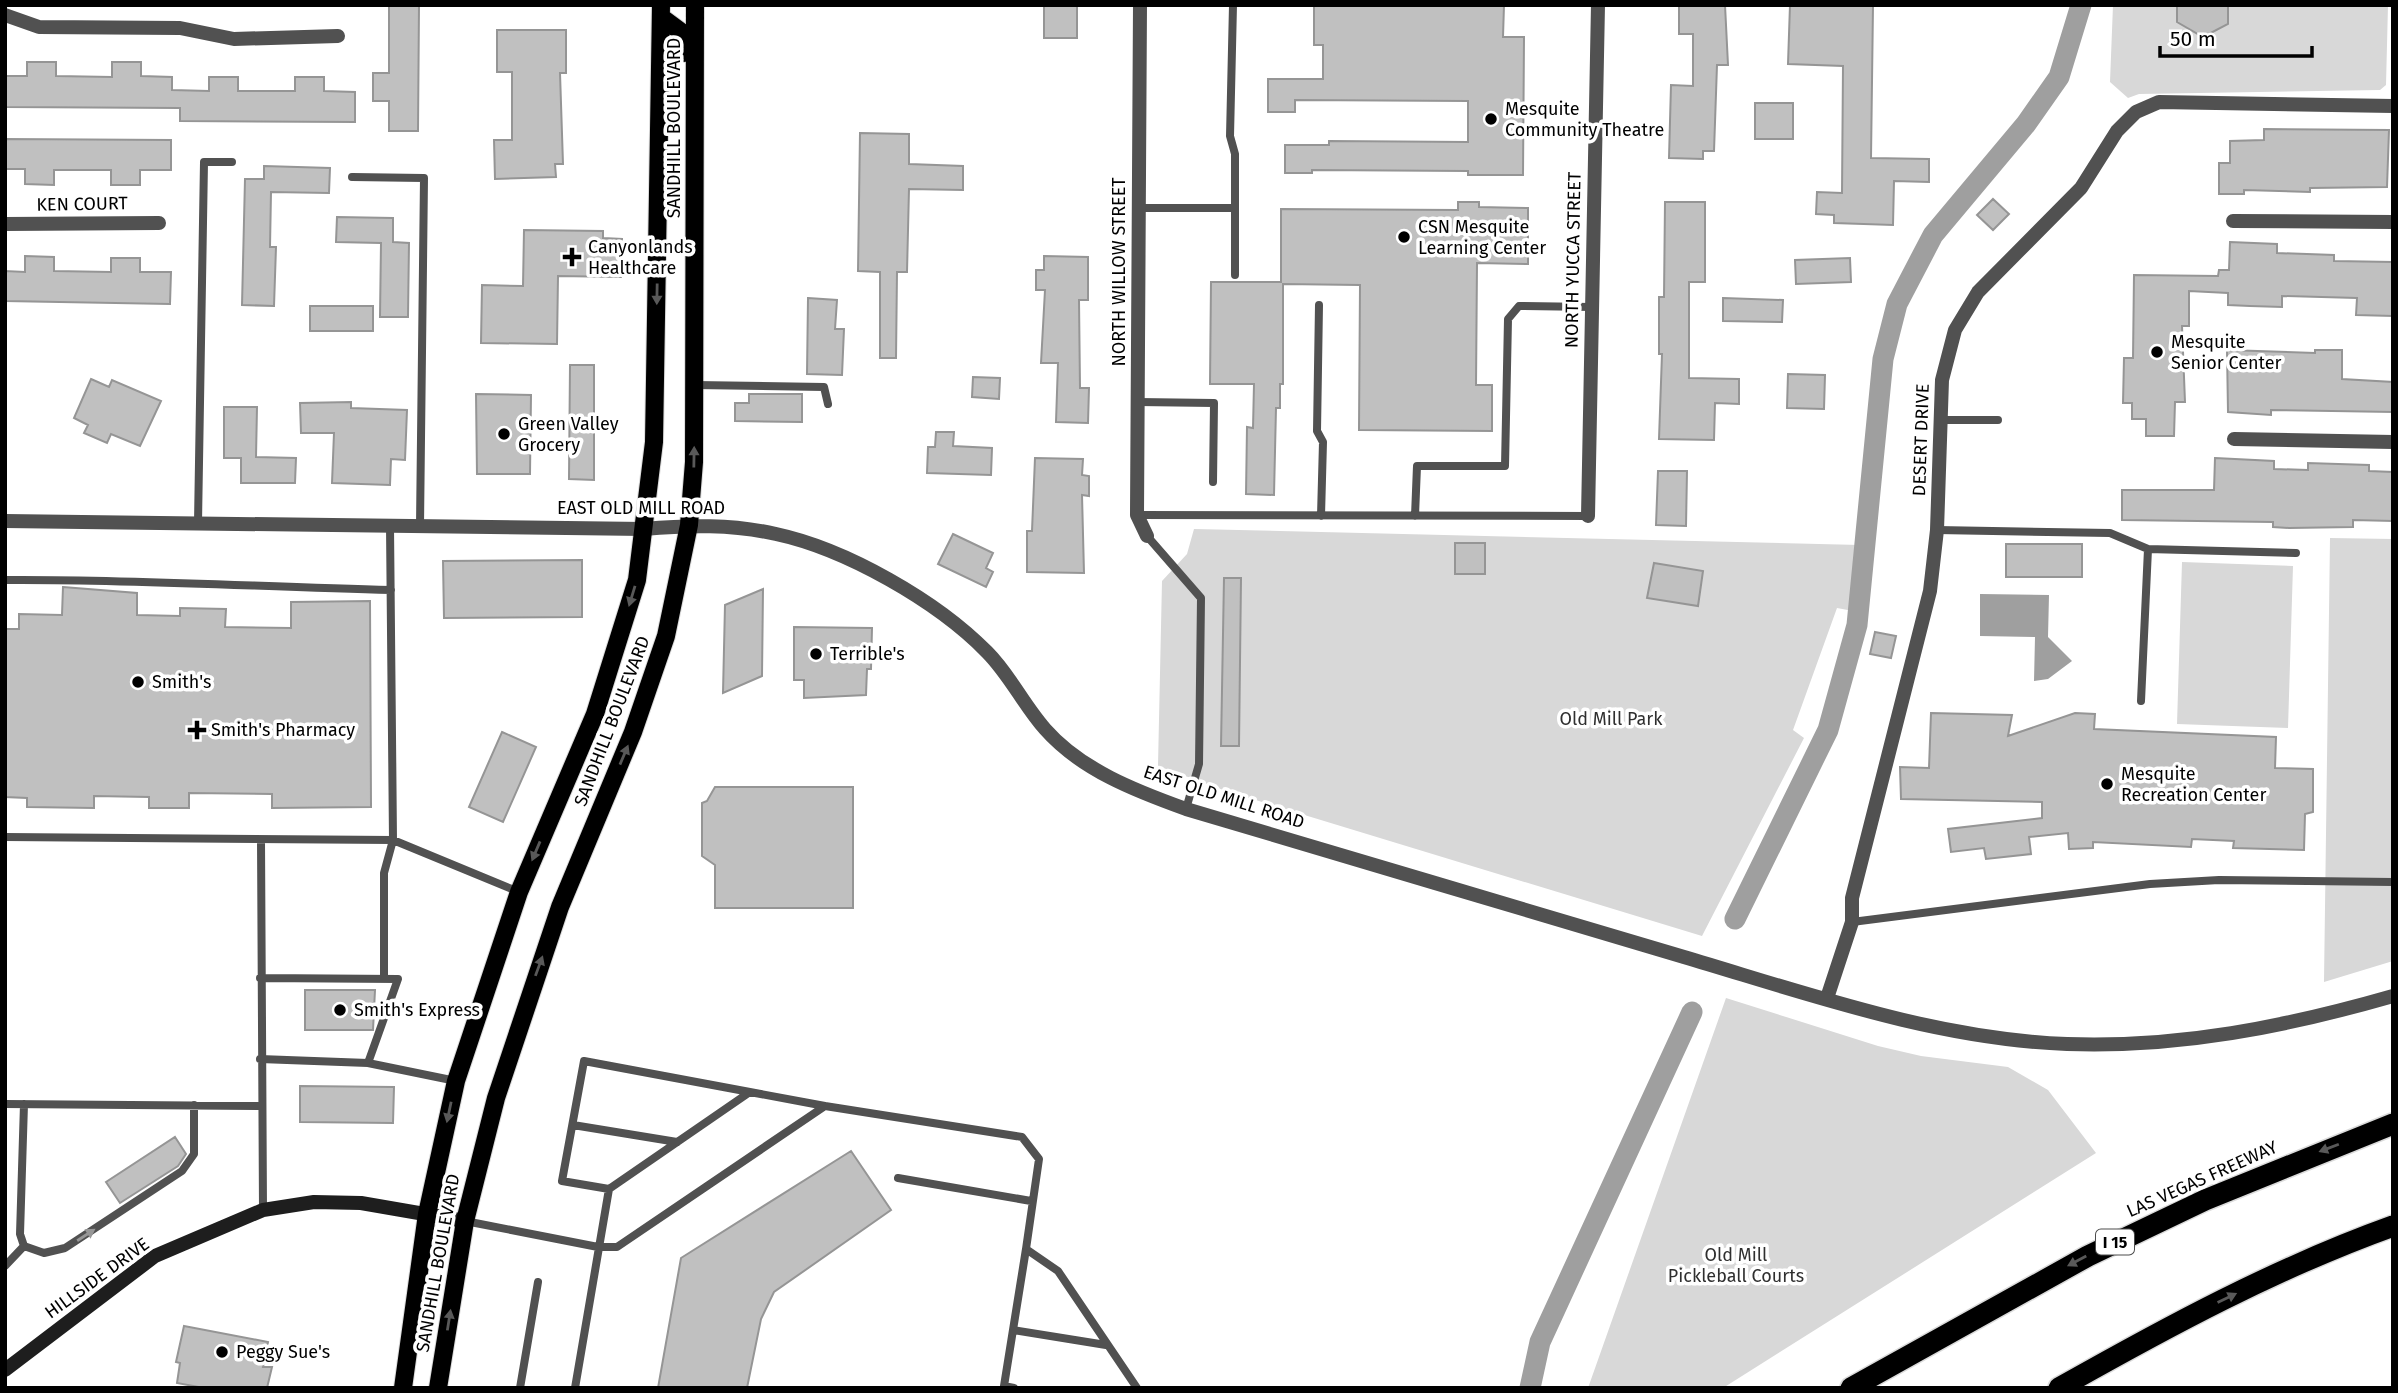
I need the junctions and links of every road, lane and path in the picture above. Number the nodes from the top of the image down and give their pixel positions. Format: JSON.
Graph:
{"nodes":[{"id":1,"x":695,"y":5,"type":"edge"},
{"id":2,"x":1140,"y":5,"type":"edge"},
{"id":3,"x":1233,"y":5,"type":"edge"},
{"id":4,"x":1598,"y":5,"type":"edge"},
{"id":5,"x":661,"y":11,"type":"edge"},
{"id":6,"x":5,"y":15,"type":"edge"},
{"id":7,"x":338,"y":36,"type":"dead end"},
{"id":8,"x":2393,"y":106,"type":"edge"},
{"id":9,"x":232,"y":162,"type":"dead end"},
{"id":10,"x":352,"y":177,"type":"dead end"},
{"id":11,"x":695,"y":181,"type":"junction"},
{"id":12,"x":1139,"y":208,"type":"junction"},
{"id":13,"x":1235,"y":208,"type":"junction"},
{"id":14,"x":2233,"y":221,"type":"dead end"},
{"id":15,"x":2393,"y":222,"type":"edge"},
{"id":16,"x":159,"y":223,"type":"dead end"},
{"id":17,"x":5,"y":224,"type":"edge"},
{"id":18,"x":1235,"y":275,"type":"dead end"},
{"id":19,"x":1319,"y":305,"type":"dead end"},
{"id":20,"x":1592,"y":307,"type":"junction"},
{"id":21,"x":694,"y":385,"type":"junction"},
{"id":22,"x":1138,"y":402,"type":"junction"},
{"id":23,"x":828,"y":404,"type":"dead end"},
{"id":24,"x":1941,"y":420,"type":"junction"},
{"id":25,"x":1998,"y":420,"type":"dead end"},
{"id":26,"x":2234,"y":439,"type":"dead end"},
{"id":27,"x":2393,"y":442,"type":"edge"},
{"id":28,"x":1213,"y":482,"type":"dead end"},
{"id":29,"x":1137,"y":516,"type":"junction"},
{"id":30,"x":1321,"y":516,"type":"junction"},
{"id":31,"x":1415,"y":516,"type":"junction"},
{"id":32,"x":1588,"y":516,"type":"joint"},
{"id":33,"x":5,"y":521,"type":"edge"},
{"id":34,"x":198,"y":523,"type":"junction"},
{"id":35,"x":689,"y":525,"type":"junction"},
{"id":36,"x":390,"y":526,"type":"junction"},
{"id":37,"x":420,"y":526,"type":"junction"},
{"id":38,"x":643,"y":528,"type":"junction"},
{"id":39,"x":1937,"y":530,"type":"junction"},
{"id":40,"x":1147,"y":536,"type":"joint"},
{"id":41,"x":2148,"y":549,"type":"junction"},
{"id":42,"x":2296,"y":553,"type":"dead end"},
{"id":43,"x":5,"y":579,"type":"edge"},
{"id":44,"x":391,"y":590,"type":"junction"},
{"id":45,"x":2141,"y":701,"type":"dead end"},
{"id":46,"x":1186,"y":809,"type":"junction"},
{"id":47,"x":5,"y":837,"type":"edge"},
{"id":48,"x":261,"y":840,"type":"junction"},
{"id":49,"x":393,"y":840,"type":"junction"},
{"id":50,"x":2393,"y":882,"type":"edge"},
{"id":51,"x":519,"y":892,"type":"junction"},
{"id":52,"x":1852,"y":922,"type":"junction"},
{"id":53,"x":384,"y":976,"type":"junction"},
{"id":54,"x":260,"y":978,"type":"junction"},
{"id":55,"x":2393,"y":996,"type":"edge"},
{"id":56,"x":1827,"y":998,"type":"junction"},
{"id":57,"x":260,"y":1059,"type":"junction"},
{"id":58,"x":368,"y":1063,"type":"junction"},
{"id":59,"x":456,"y":1081,"type":"junction"},
{"id":60,"x":747,"y":1094,"type":"junction"},
{"id":61,"x":5,"y":1104,"type":"edge"},
{"id":62,"x":24,"y":1104,"type":"junction"},
{"id":63,"x":194,"y":1105,"type":"junction"},
{"id":64,"x":261,"y":1105,"type":"junction"},
{"id":65,"x":825,"y":1106,"type":"junction"},
{"id":66,"x":2393,"y":1124,"type":"edge"},
{"id":67,"x":573,"y":1125,"type":"junction"},
{"id":68,"x":677,"y":1142,"type":"junction"},
{"id":69,"x":898,"y":1178,"type":"dead end"},
{"id":70,"x":609,"y":1189,"type":"junction"},
{"id":71,"x":1031,"y":1201,"type":"junction"},
{"id":72,"x":263,"y":1210,"type":"junction"},
{"id":73,"x":427,"y":1214,"type":"junction"},
{"id":74,"x":465,"y":1222,"type":"junction"},
{"id":75,"x":2393,"y":1226,"type":"edge"},
{"id":76,"x":24,"y":1246,"type":"junction"},
{"id":77,"x":598,"y":1247,"type":"junction"},
{"id":78,"x":1026,"y":1249,"type":"junction"},
{"id":79,"x":5,"y":1266,"type":"edge"},
{"id":80,"x":538,"y":1282,"type":"dead end"},
{"id":81,"x":2165,"y":1329,"type":"junction"},
{"id":82,"x":1013,"y":1330,"type":"junction"},
{"id":83,"x":1106,"y":1345,"type":"junction"},
{"id":84,"x":5,"y":1370,"type":"edge"},
{"id":85,"x":402,"y":1388,"type":"edge"},
{"id":86,"x":438,"y":1388,"type":"edge"},
{"id":87,"x":520,"y":1388,"type":"edge"},
{"id":88,"x":575,"y":1388,"type":"edge"},
{"id":89,"x":1014,"y":1388,"type":"edge"},
{"id":90,"x":1137,"y":1388,"type":"edge"},
{"id":91,"x":1851,"y":1388,"type":"edge"},
{"id":92,"x":2059,"y":1388,"type":"edge"},
{"id":93,"x":2078,"y":1388,"type":"edge"}],
"edges":[{"from":1,"to":11,"type":"main road","name":"SANDHILL BOULEVARD"},
{"from":2,"to":12,"type":"street","name":"NORTH WILLOW STREET"},
{"from":3,"to":13,"type":"lane"},
{"from":4,"to":20,"type":"street","name":"NORTH YUCCA STREET"},
{"from":5,"to":11,"type":"main road"},
{"from":5,"to":38,"type":"main road","name":"SANDHILL BOULEVARD","one_way":true},
{"from":6,"to":7,"type":"street"},
{"from":8,"to":24,"type":"street","name":"DESERT DRIVE"},
{"from":9,"to":34,"type":"lane"},
{"from":10,"to":37,"type":"lane"},
{"from":11,"to":21,"type":"main road","name":"SANDHILL BOULEVARD"},
{"from":12,"to":13,"type":"lane"},
{"from":12,"to":22,"type":"street","name":"NORTH WILLOW STREET"},
{"from":13,"to":18,"type":"lane"},
{"from":14,"to":15,"type":"street"},
{"from":16,"to":17,"type":"street","name":"KEN COURT"},
{"from":19,"to":30,"type":"lane"},
{"from":20,"to":31,"type":"lane"},
{"from":20,"to":32,"type":"street","name":"NORTH YUCCA STREET"},
{"from":21,"to":23,"type":"lane"},
{"from":35,"to":21,"type":"main road","name":"SANDHILL BOULEVARD","one_way":true},
{"from":22,"to":28,"type":"lane"},
{"from":22,"to":29,"type":"street","name":"NORTH WILLOW STREET"},
{"from":24,"to":25,"type":"lane"},
{"from":24,"to":39,"type":"street","name":"DESERT DRIVE"},
{"from":26,"to":27,"type":"street"},
{"from":29,"to":30,"type":"lane"},
{"from":29,"to":40,"type":"street","name":"NORTH WILLOW STREET"},
{"from":30,"to":31,"type":"lane"},
{"from":31,"to":32,"type":"lane"},
{"from":33,"to":34,"type":"street","name":"EAST OLD MILL ROAD"},
{"from":34,"to":36,"type":"street","name":"EAST OLD MILL ROAD"},
{"from":35,"to":38,"type":"street","name":"EAST OLD MILL ROAD"},
{"from":35,"to":46,"type":"street","name":"EAST OLD MILL ROAD"},
{"from":74,"to":35,"type":"main road","name":"SANDHILL BOULEVARD","one_way":true},
{"from":36,"to":37,"type":"street","name":"EAST OLD MILL ROAD"},
{"from":36,"to":44,"type":"lane"},
{"from":37,"to":38,"type":"street","name":"EAST OLD MILL ROAD"},
{"from":38,"to":51,"type":"main road","name":"SANDHILL BOULEVARD","one_way":true},
{"from":39,"to":41,"type":"lane"},
{"from":39,"to":52,"type":"street","name":"DESERT DRIVE"},
{"from":40,"to":46,"type":"lane"},
{"from":41,"to":42,"type":"lane"},
{"from":41,"to":45,"type":"lane"},
{"from":43,"to":44,"type":"lane"},
{"from":44,"to":49,"type":"lane"},
{"from":46,"to":56,"type":"street","name":"EAST OLD MILL ROAD"},
{"from":47,"to":48,"type":"lane"},
{"from":48,"to":49,"type":"lane"},
{"from":48,"to":54,"type":"lane"},
{"from":49,"to":51,"type":"lane"},
{"from":49,"to":53,"type":"lane"},
{"from":50,"to":52,"type":"lane"},
{"from":51,"to":59,"type":"main road","name":"SANDHILL BOULEVARD"},
{"from":52,"to":56,"type":"street","name":"DESERT DRIVE"},
{"from":53,"to":54,"type":"lane"},
{"from":53,"to":58,"type":"lane"},
{"from":54,"to":57,"type":"lane"},
{"from":55,"to":56,"type":"street","name":"EAST OLD MILL ROAD"},
{"from":57,"to":58,"type":"lane"},
{"from":57,"to":64,"type":"lane"},
{"from":58,"to":59,"type":"lane"},
{"from":59,"to":73,"type":"main road","name":"SANDHILL BOULEVARD","one_way":true},
{"from":60,"to":65,"type":"lane"},
{"from":60,"to":67,"type":"lane"},
{"from":60,"to":68,"type":"lane"},
{"from":61,"to":62,"type":"lane"},
{"from":62,"to":63,"type":"lane"},
{"from":62,"to":76,"type":"lane"},
{"from":63,"to":64,"type":"lane"},
{"from":76,"to":63,"type":"lane","one_way":true},
{"from":64,"to":72,"type":"lane"},
{"from":65,"to":71,"type":"lane"},
{"from":65,"to":77,"type":"lane"},
{"from":66,"to":91,"type":"highway","name":"LAS VEGAS FREEWAY","number":"I 15","one_way":true},
{"from":67,"to":68,"type":"lane"},
{"from":67,"to":70,"type":"lane"},
{"from":68,"to":70,"type":"lane"},
{"from":69,"to":71,"type":"lane"},
{"from":70,"to":77,"type":"lane"},
{"from":71,"to":78,"type":"lane"},
{"from":72,"to":73,"type":"main road","name":"HILLSIDE DRIVE"},
{"from":72,"to":84,"type":"main road","name":"HILLSIDE DRIVE"},
{"from":73,"to":74,"type":"main road","name":"HILLSIDE DRIVE"},
{"from":73,"to":85,"type":"main road","name":"SANDHILL BOULEVARD"},
{"from":74,"to":77,"type":"lane"},
{"from":86,"to":74,"type":"main road","name":"SANDHILL BOULEVARD","one_way":true},
{"from":81,"to":75,"type":"highway","one_way":true},
{"from":76,"to":79,"type":"lane"},
{"from":77,"to":88,"type":"lane"},
{"from":78,"to":82,"type":"lane"},
{"from":78,"to":83,"type":"lane"},
{"from":80,"to":87,"type":"lane"},
{"from":81,"to":92,"type":"highway"},
{"from":81,"to":93,"type":"highway"},
{"from":82,"to":83,"type":"lane"},
{"from":82,"to":89,"type":"lane"},
{"from":83,"to":90,"type":"lane"}]}
